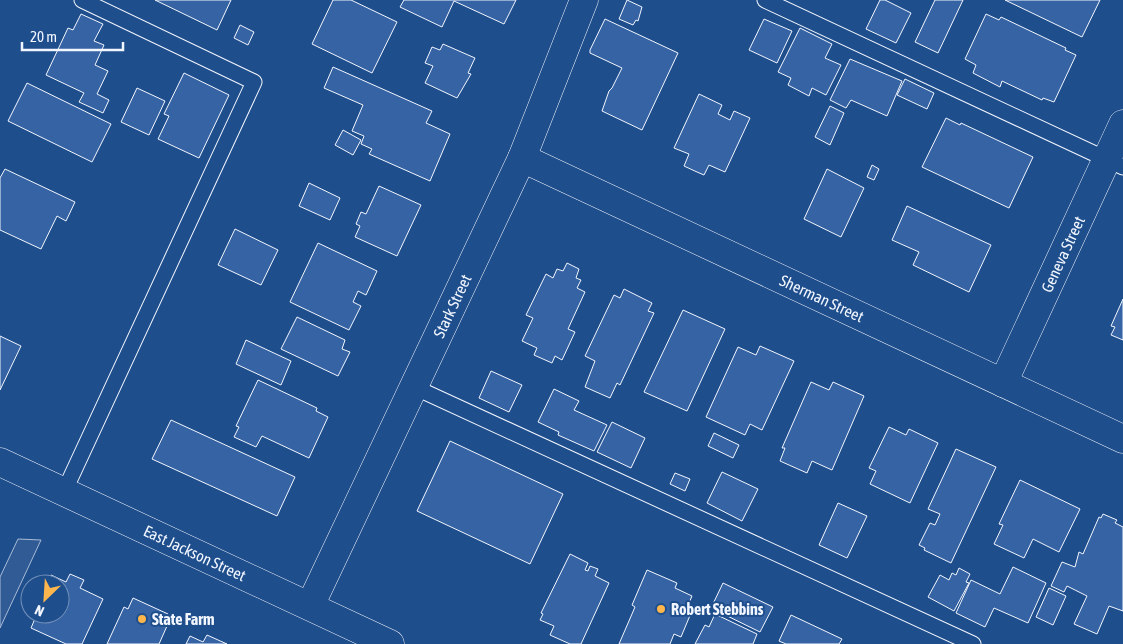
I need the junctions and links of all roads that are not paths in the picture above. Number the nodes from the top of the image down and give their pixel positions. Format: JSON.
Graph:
{"nodes":[{"id":1,"x":82,"y":0,"type":"edge"},
{"id":2,"x":584,"y":0,"type":"edge"},
{"id":3,"x":765,"y":0,"type":"edge"},
{"id":4,"x":1123,"y":124,"type":"edge"},
{"id":5,"x":522,"y":158,"type":"junction"},
{"id":6,"x":1115,"y":163,"type":"edge"},
{"id":7,"x":1003,"y":383,"type":"junction"},
{"id":8,"x":414,"y":387,"type":"junction"},
{"id":9,"x":1123,"y":439,"type":"edge"},
{"id":10,"x":0,"y":462,"type":"edge"},
{"id":11,"x":64,"y":492,"type":"junction"},
{"id":12,"x":310,"y":606,"type":"junction"},
{"id":13,"x":390,"y":644,"type":"edge"},
{"id":14,"x":973,"y":644,"type":"edge"}],
"edges":[{"from":1,"to":11,"type":"lane"},
{"from":2,"to":5,"type":"street","name":"Stark Street"},
{"from":3,"to":6,"type":"lane"},
{"from":4,"to":6,"type":"street","name":"Geneva Street"},
{"from":5,"to":7,"type":"street","name":"Sherman Street"},
{"from":5,"to":8,"type":"street","name":"Stark Street"},
{"from":6,"to":7,"type":"street","name":"Geneva Street"},
{"from":7,"to":9,"type":"street","name":"Sherman Street"},
{"from":8,"to":12,"type":"street","name":"Stark Street"},
{"from":8,"to":14,"type":"lane"},
{"from":10,"to":11,"type":"street","name":"East Jackson Street"},
{"from":11,"to":12,"type":"street","name":"East Jackson Street"},
{"from":12,"to":13,"type":"street","name":"East Jackson Street"}]}
